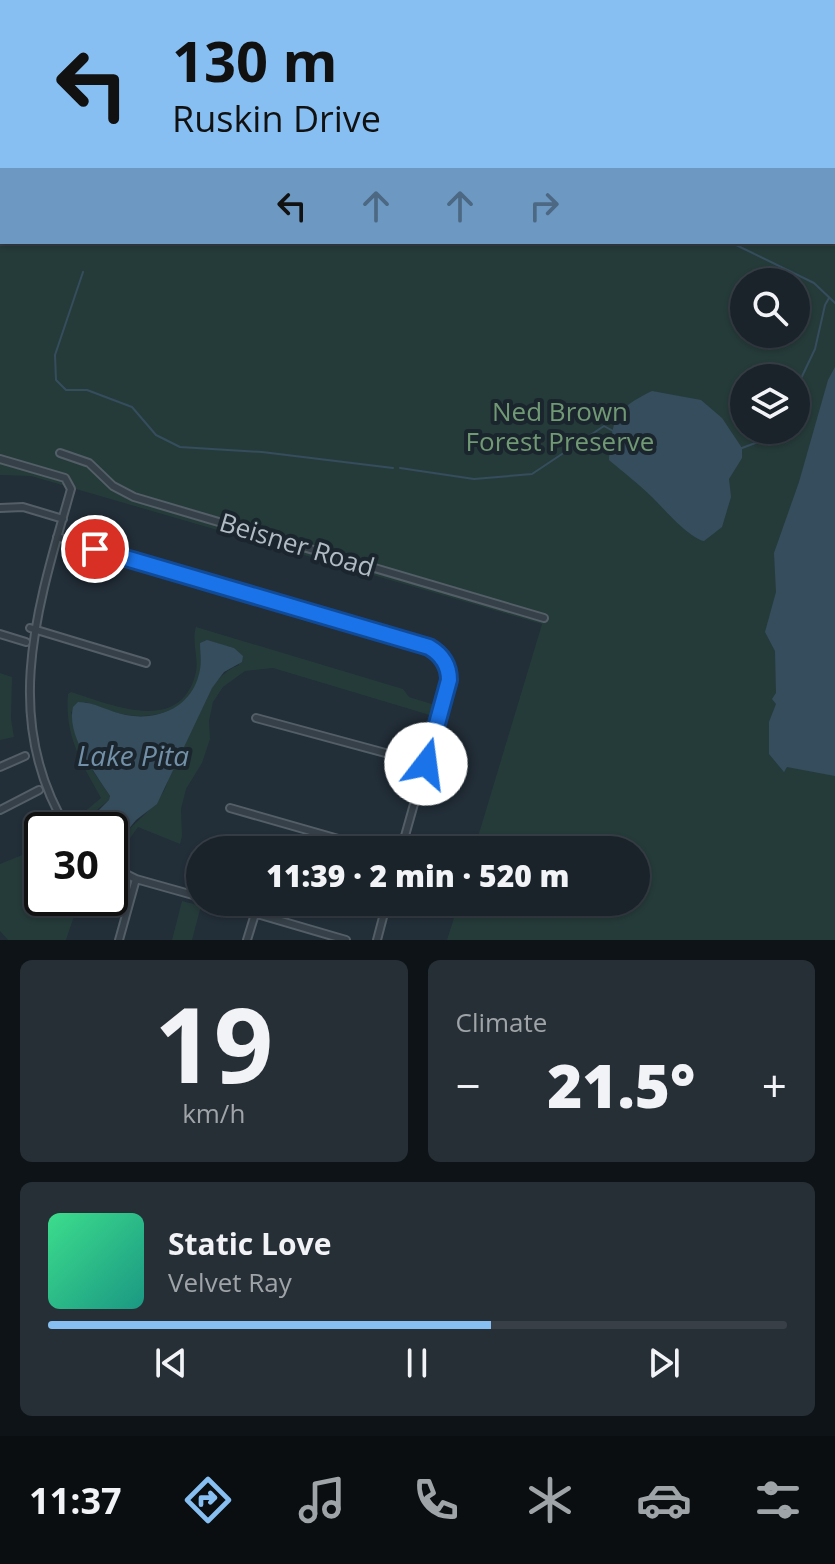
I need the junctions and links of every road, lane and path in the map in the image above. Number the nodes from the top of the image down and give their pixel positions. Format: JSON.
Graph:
{"nodes":[{"id":1,"x":60,"y":453,"type":"dead end"},
{"id":2,"x":0,"y":459,"type":"edge"},
{"id":3,"x":0,"y":508,"type":"edge"},
{"id":4,"x":63,"y":519,"type":"junction"},
{"id":5,"x":57,"y":537,"type":"junction"},
{"id":6,"x":544,"y":618,"type":"dead end"},
{"id":7,"x":30,"y":628,"type":"junction"},
{"id":8,"x":0,"y":634,"type":"edge"},
{"id":9,"x":26,"y":642,"type":"junction"},
{"id":10,"x":23,"y":655,"type":"dead end"},
{"id":11,"x":146,"y":663,"type":"dead end"},
{"id":12,"x":256,"y":718,"type":"dead end"},
{"id":13,"x":22,"y":743,"type":"dead end"},
{"id":14,"x":25,"y":756,"type":"junction"},
{"id":15,"x":426,"y":764,"type":"junction"},
{"id":16,"x":0,"y":767,"type":"edge"},
{"id":17,"x":30,"y":767,"type":"dead end"},
{"id":18,"x":35,"y":779,"type":"dead end"},
{"id":19,"x":39,"y":790,"type":"junction"},
{"id":20,"x":230,"y":808,"type":"dead end"},
{"id":21,"x":0,"y":810,"type":"edge"},
{"id":22,"x":55,"y":812,"type":"edge"},
{"id":23,"x":328,"y":836,"type":"edge"},
{"id":24,"x":405,"y":836,"type":"edge"},
{"id":25,"x":128,"y":875,"type":"edge"},
{"id":26,"x":136,"y":879,"type":"junction"},
{"id":27,"x":186,"y":893,"type":"edge"},
{"id":28,"x":254,"y":916,"type":"edge"},
{"id":29,"x":262,"y":916,"type":"edge"},
{"id":30,"x":383,"y":916,"type":"edge"},
{"id":31,"x":119,"y":940,"type":"edge"},
{"id":32,"x":247,"y":940,"type":"edge"},
{"id":33,"x":346,"y":940,"type":"edge"},
{"id":34,"x":377,"y":940,"type":"edge"}],
"edges":[{"from":1,"to":6,"type":"street","name":"Beisner Road"},
{"from":2,"to":4,"type":"street"},
{"from":3,"to":4,"type":"street"},
{"from":4,"to":5,"type":"street"},
{"from":5,"to":7,"type":"street"},
{"from":5,"to":15,"type":"street"},
{"from":7,"to":9,"type":"street"},
{"from":7,"to":11,"type":"street"},
{"from":8,"to":9,"type":"street"},
{"from":9,"to":10,"type":"street"},
{"from":12,"to":15,"type":"street"},
{"from":13,"to":14,"type":"street"},
{"from":14,"to":16,"type":"street"},
{"from":14,"to":17,"type":"street"},
{"from":15,"to":24,"type":"street"},
{"from":18,"to":19,"type":"street"},
{"from":19,"to":21,"type":"street"},
{"from":19,"to":22,"type":"street"},
{"from":20,"to":23,"type":"street"},
{"from":25,"to":26,"type":"street"},
{"from":26,"to":27,"type":"street"},
{"from":26,"to":31,"type":"street"},
{"from":28,"to":32,"type":"street"},
{"from":29,"to":33,"type":"street"},
{"from":30,"to":34,"type":"street"}]}
